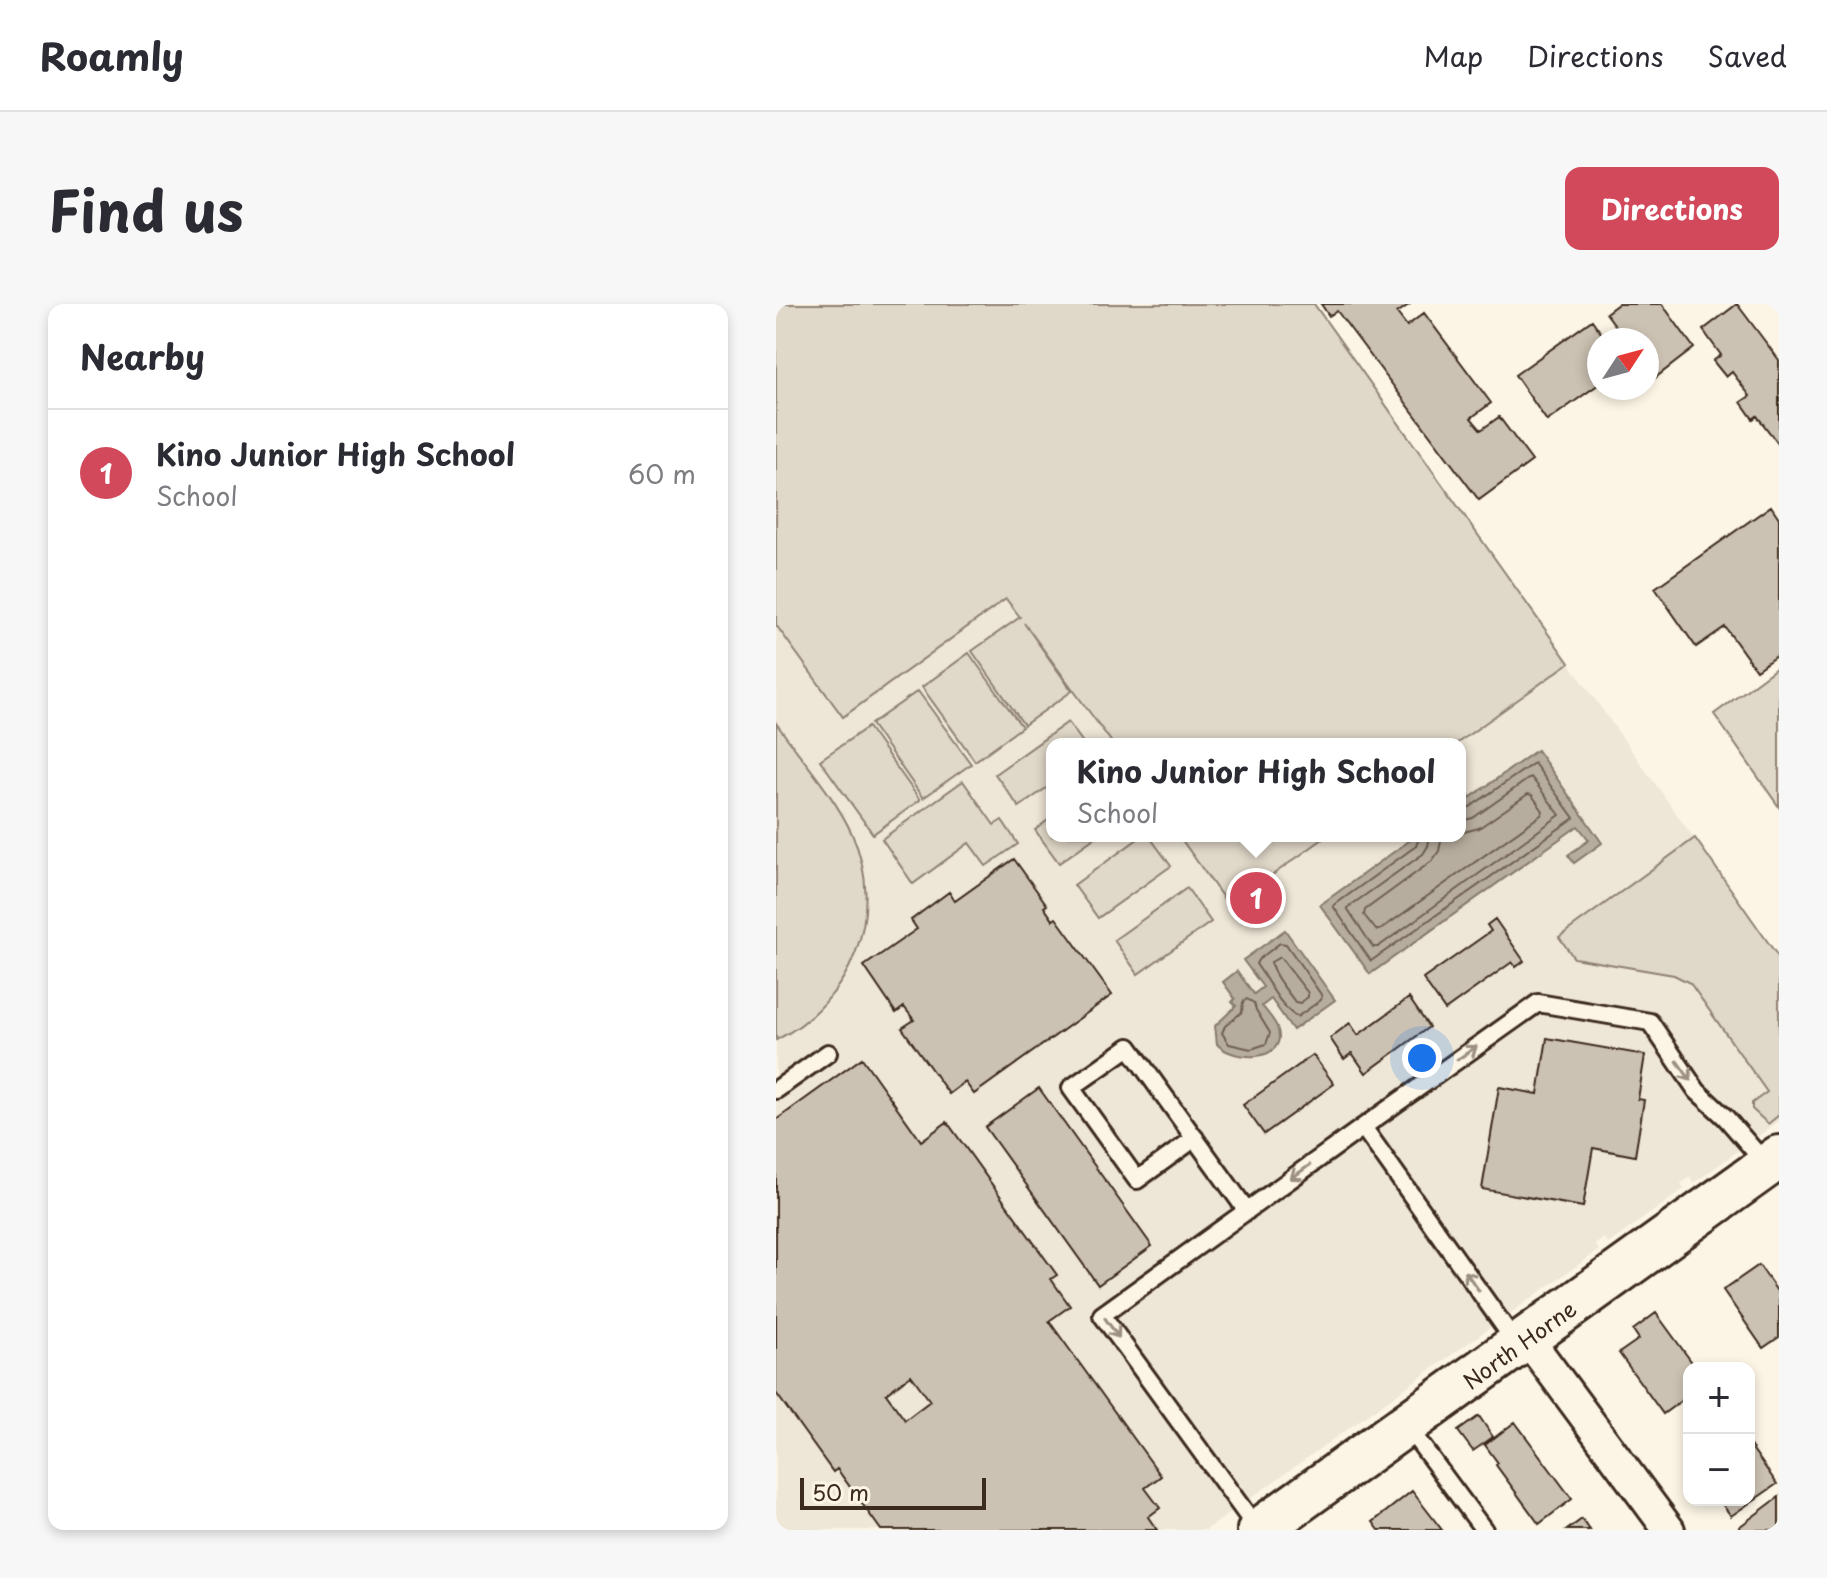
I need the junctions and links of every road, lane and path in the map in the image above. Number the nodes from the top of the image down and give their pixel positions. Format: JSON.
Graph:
{"nodes":[{"id":1,"x":828,"y":1053,"type":"dead end"},
{"id":2,"x":776,"y":1090,"type":"edge"},
{"id":3,"x":1363,"y":1127,"type":"junction"},
{"id":4,"x":1195,"y":1138,"type":"junction"},
{"id":5,"x":1775,"y":1168,"type":"edge"},
{"id":6,"x":1247,"y":1211,"type":"junction"},
{"id":7,"x":1522,"y":1341,"type":"junction"},
{"id":8,"x":1406,"y":1424,"type":"junction"},
{"id":9,"x":1276,"y":1525,"type":"edge"},
{"id":10,"x":1484,"y":1530,"type":"edge"},
{"id":11,"x":1669,"y":1530,"type":"edge"}],
"edges":[{"from":1,"to":2,"type":"lane"},
{"from":3,"to":5,"type":"lane","one_way":true},
{"from":3,"to":6,"type":"lane","one_way":true},
{"from":7,"to":3,"type":"lane","one_way":true},
{"from":4,"to":4,"type":"lane"},
{"from":4,"to":6,"type":"lane"},
{"from":5,"to":7,"type":"street","name":"North Horne"},
{"from":6,"to":9,"type":"lane","one_way":true},
{"from":7,"to":8,"type":"street","name":"North Horne"},
{"from":7,"to":11,"type":"street"},
{"from":8,"to":9,"type":"street","name":"North Horne"},
{"from":8,"to":10,"type":"lane"}]}
